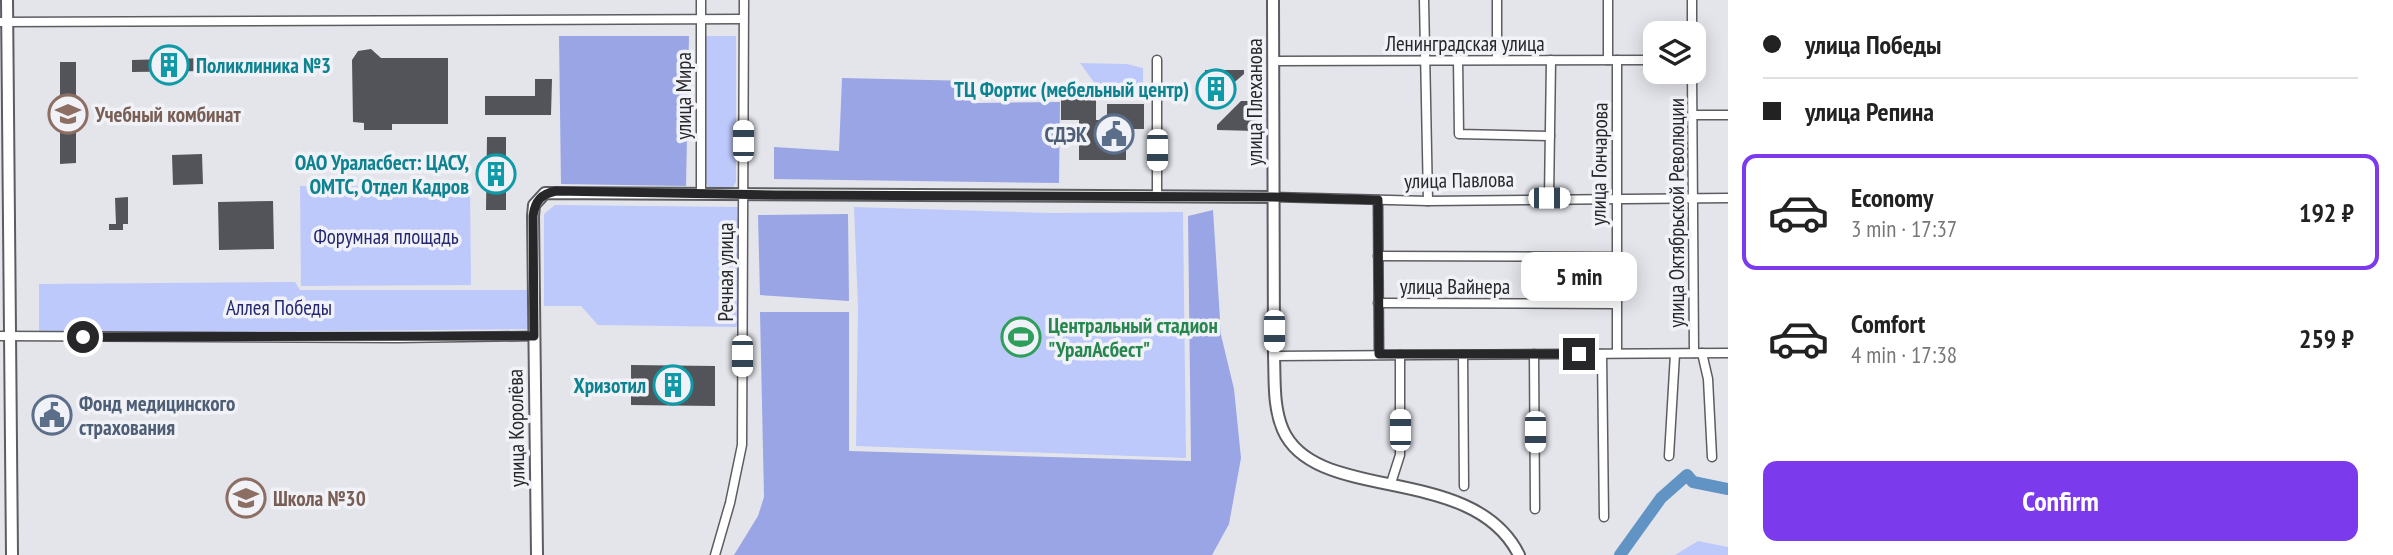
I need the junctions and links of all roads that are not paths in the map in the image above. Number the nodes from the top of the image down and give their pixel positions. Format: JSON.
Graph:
{"nodes":[{"id":1,"x":7,"y":0,"type":"edge"},
{"id":2,"x":701,"y":0,"type":"edge"},
{"id":3,"x":744,"y":0,"type":"edge"},
{"id":4,"x":1273,"y":0,"type":"edge"},
{"id":5,"x":1424,"y":0,"type":"edge"},
{"id":6,"x":1497,"y":0,"type":"edge"},
{"id":7,"x":1608,"y":0,"type":"edge"},
{"id":8,"x":1692,"y":0,"type":"edge"},
{"id":9,"x":701,"y":19,"type":"junction"},
{"id":10,"x":743,"y":19,"type":"junction"},
{"id":11,"x":1692,"y":21,"type":"edge"},
{"id":12,"x":3,"y":22,"type":"edge"},
{"id":13,"x":1458,"y":59,"type":"junction"},
{"id":14,"x":1157,"y":60,"type":"dead end"},
{"id":15,"x":1424,"y":60,"type":"junction"},
{"id":16,"x":1497,"y":60,"type":"junction"},
{"id":17,"x":1551,"y":60,"type":"junction"},
{"id":18,"x":1613,"y":60,"type":"junction"},
{"id":19,"x":1643,"y":60,"type":"edge"},
{"id":20,"x":1274,"y":61,"type":"junction"},
{"id":21,"x":1692,"y":84,"type":"edge"},
{"id":22,"x":1693,"y":115,"type":"junction"},
{"id":23,"x":1728,"y":115,"type":"edge"},
{"id":24,"x":1550,"y":136,"type":"junction"},
{"id":25,"x":701,"y":193,"type":"junction"},
{"id":26,"x":743,"y":195,"type":"junction"},
{"id":27,"x":1157,"y":197,"type":"junction"},
{"id":28,"x":1273,"y":197,"type":"junction"},
{"id":29,"x":1549,"y":198,"type":"junction"},
{"id":30,"x":1616,"y":198,"type":"junction"},
{"id":31,"x":1693,"y":198,"type":"junction"},
{"id":32,"x":1728,"y":198,"type":"edge"},
{"id":33,"x":1378,"y":200,"type":"junction"},
{"id":34,"x":1428,"y":201,"type":"junction"},
{"id":35,"x":533,"y":216,"type":"joint"},
{"id":36,"x":1378,"y":256,"type":"junction"},
{"id":37,"x":1616,"y":257,"type":"junction"},
{"id":38,"x":1378,"y":303,"type":"junction"},
{"id":39,"x":1616,"y":304,"type":"junction"},
{"id":40,"x":534,"y":336,"type":"junction"},
{"id":41,"x":5,"y":337,"type":"edge"},
{"id":42,"x":1617,"y":353,"type":"junction"},
{"id":43,"x":1698,"y":353,"type":"junction"},
{"id":44,"x":1379,"y":354,"type":"junction"},
{"id":45,"x":1534,"y":354,"type":"junction"},
{"id":46,"x":1602,"y":354,"type":"junction"},
{"id":47,"x":1675,"y":354,"type":"junction"},
{"id":48,"x":1728,"y":354,"type":"edge"},
{"id":49,"x":1400,"y":355,"type":"junction"},
{"id":50,"x":1464,"y":355,"type":"junction"},
{"id":51,"x":1274,"y":356,"type":"junction"},
{"id":52,"x":1669,"y":456,"type":"dead end"},
{"id":53,"x":1712,"y":457,"type":"dead end"},
{"id":54,"x":1391,"y":484,"type":"junction"},
{"id":55,"x":1464,"y":486,"type":"dead end"},
{"id":56,"x":1535,"y":509,"type":"dead end"},
{"id":57,"x":1604,"y":517,"type":"dead end"},
{"id":58,"x":12,"y":555,"type":"edge"},
{"id":59,"x":537,"y":555,"type":"edge"},
{"id":60,"x":715,"y":555,"type":"edge"},
{"id":61,"x":1519,"y":555,"type":"edge"}],
"edges":[{"from":1,"to":12,"type":"street"},
{"from":2,"to":9,"type":"street","name":"улица Мира"},
{"from":3,"to":10,"type":"street"},
{"from":4,"to":20,"type":"street","name":"улица Плеханова"},
{"from":5,"to":15,"type":"street"},
{"from":6,"to":16,"type":"street"},
{"from":7,"to":18,"type":"street","name":"улица Гончарова"},
{"from":8,"to":11,"type":"street"},
{"from":9,"to":10,"type":"street"},
{"from":9,"to":12,"type":"street"},
{"from":9,"to":25,"type":"street","name":"улица Мира"},
{"from":10,"to":26,"type":"street"},
{"from":12,"to":41,"type":"street"},
{"from":13,"to":15,"type":"street","name":"Ленинградская улица"},
{"from":13,"to":16,"type":"street","name":"Ленинградская улица"},
{"from":13,"to":24,"type":"street"},
{"from":14,"to":27,"type":"street"},
{"from":15,"to":20,"type":"street","name":"Ленинградская улица"},
{"from":15,"to":34,"type":"street"},
{"from":16,"to":17,"type":"street","name":"Ленинградская улица"},
{"from":17,"to":18,"type":"street","name":"Ленинградская улица"},
{"from":17,"to":24,"type":"street"},
{"from":18,"to":19,"type":"street","name":"Ленинградская улица"},
{"from":18,"to":30,"type":"street","name":"улица Гончарова"},
{"from":20,"to":28,"type":"street","name":"улица Плеханова"},
{"from":21,"to":22,"type":"street","name":"улица Октябрьской Революции"},
{"from":22,"to":23,"type":"street"},
{"from":22,"to":31,"type":"street","name":"улица Октябрьской Революции"},
{"from":24,"to":29,"type":"street"},
{"from":25,"to":26,"type":"street","name":"улица Павлова"},
{"from":25,"to":35,"type":"street","name":"улица Павлова"},
{"from":26,"to":27,"type":"street","name":"улица Павлова"},
{"from":26,"to":60,"type":"street","name":"Речная улица"},
{"from":27,"to":28,"type":"street","name":"улица Павлова"},
{"from":28,"to":33,"type":"street","name":"улица Павлова"},
{"from":28,"to":51,"type":"street","name":"улица Плеханова"},
{"from":29,"to":30,"type":"street","name":"улица Павлова"},
{"from":29,"to":34,"type":"street","name":"улица Павлова"},
{"from":30,"to":31,"type":"street","name":"улица Павлова"},
{"from":30,"to":37,"type":"street","name":"улица Гончарова"},
{"from":31,"to":32,"type":"street","name":"улица Павлова"},
{"from":31,"to":43,"type":"street","name":"улица Октябрьской Революции"},
{"from":33,"to":34,"type":"street","name":"улица Павлова"},
{"from":33,"to":36,"type":"street"},
{"from":35,"to":40,"type":"street","name":"улица Королёва"},
{"from":36,"to":37,"type":"street"},
{"from":36,"to":38,"type":"street"},
{"from":37,"to":39,"type":"street","name":"улица Гончарова"},
{"from":38,"to":39,"type":"street","name":"улица Вайнера"},
{"from":38,"to":44,"type":"street"},
{"from":39,"to":42,"type":"street","name":"улица Гончарова"},
{"from":40,"to":41,"type":"street"},
{"from":40,"to":59,"type":"street","name":"улица Королёва"},
{"from":41,"to":58,"type":"street"},
{"from":42,"to":46,"type":"street"},
{"from":42,"to":47,"type":"street"},
{"from":43,"to":47,"type":"street"},
{"from":43,"to":48,"type":"street"},
{"from":43,"to":53,"type":"street","name":"улица Октябрьской Революции"},
{"from":44,"to":49,"type":"street"},
{"from":44,"to":51,"type":"street"},
{"from":45,"to":46,"type":"street"},
{"from":45,"to":50,"type":"street"},
{"from":45,"to":56,"type":"street"},
{"from":46,"to":57,"type":"street"},
{"from":47,"to":52,"type":"street"},
{"from":49,"to":50,"type":"street"},
{"from":49,"to":54,"type":"street"},
{"from":50,"to":55,"type":"street"},
{"from":51,"to":54,"type":"street","name":"улица Плеханова"},
{"from":54,"to":61,"type":"street","name":"улица Плеханова"}]}
